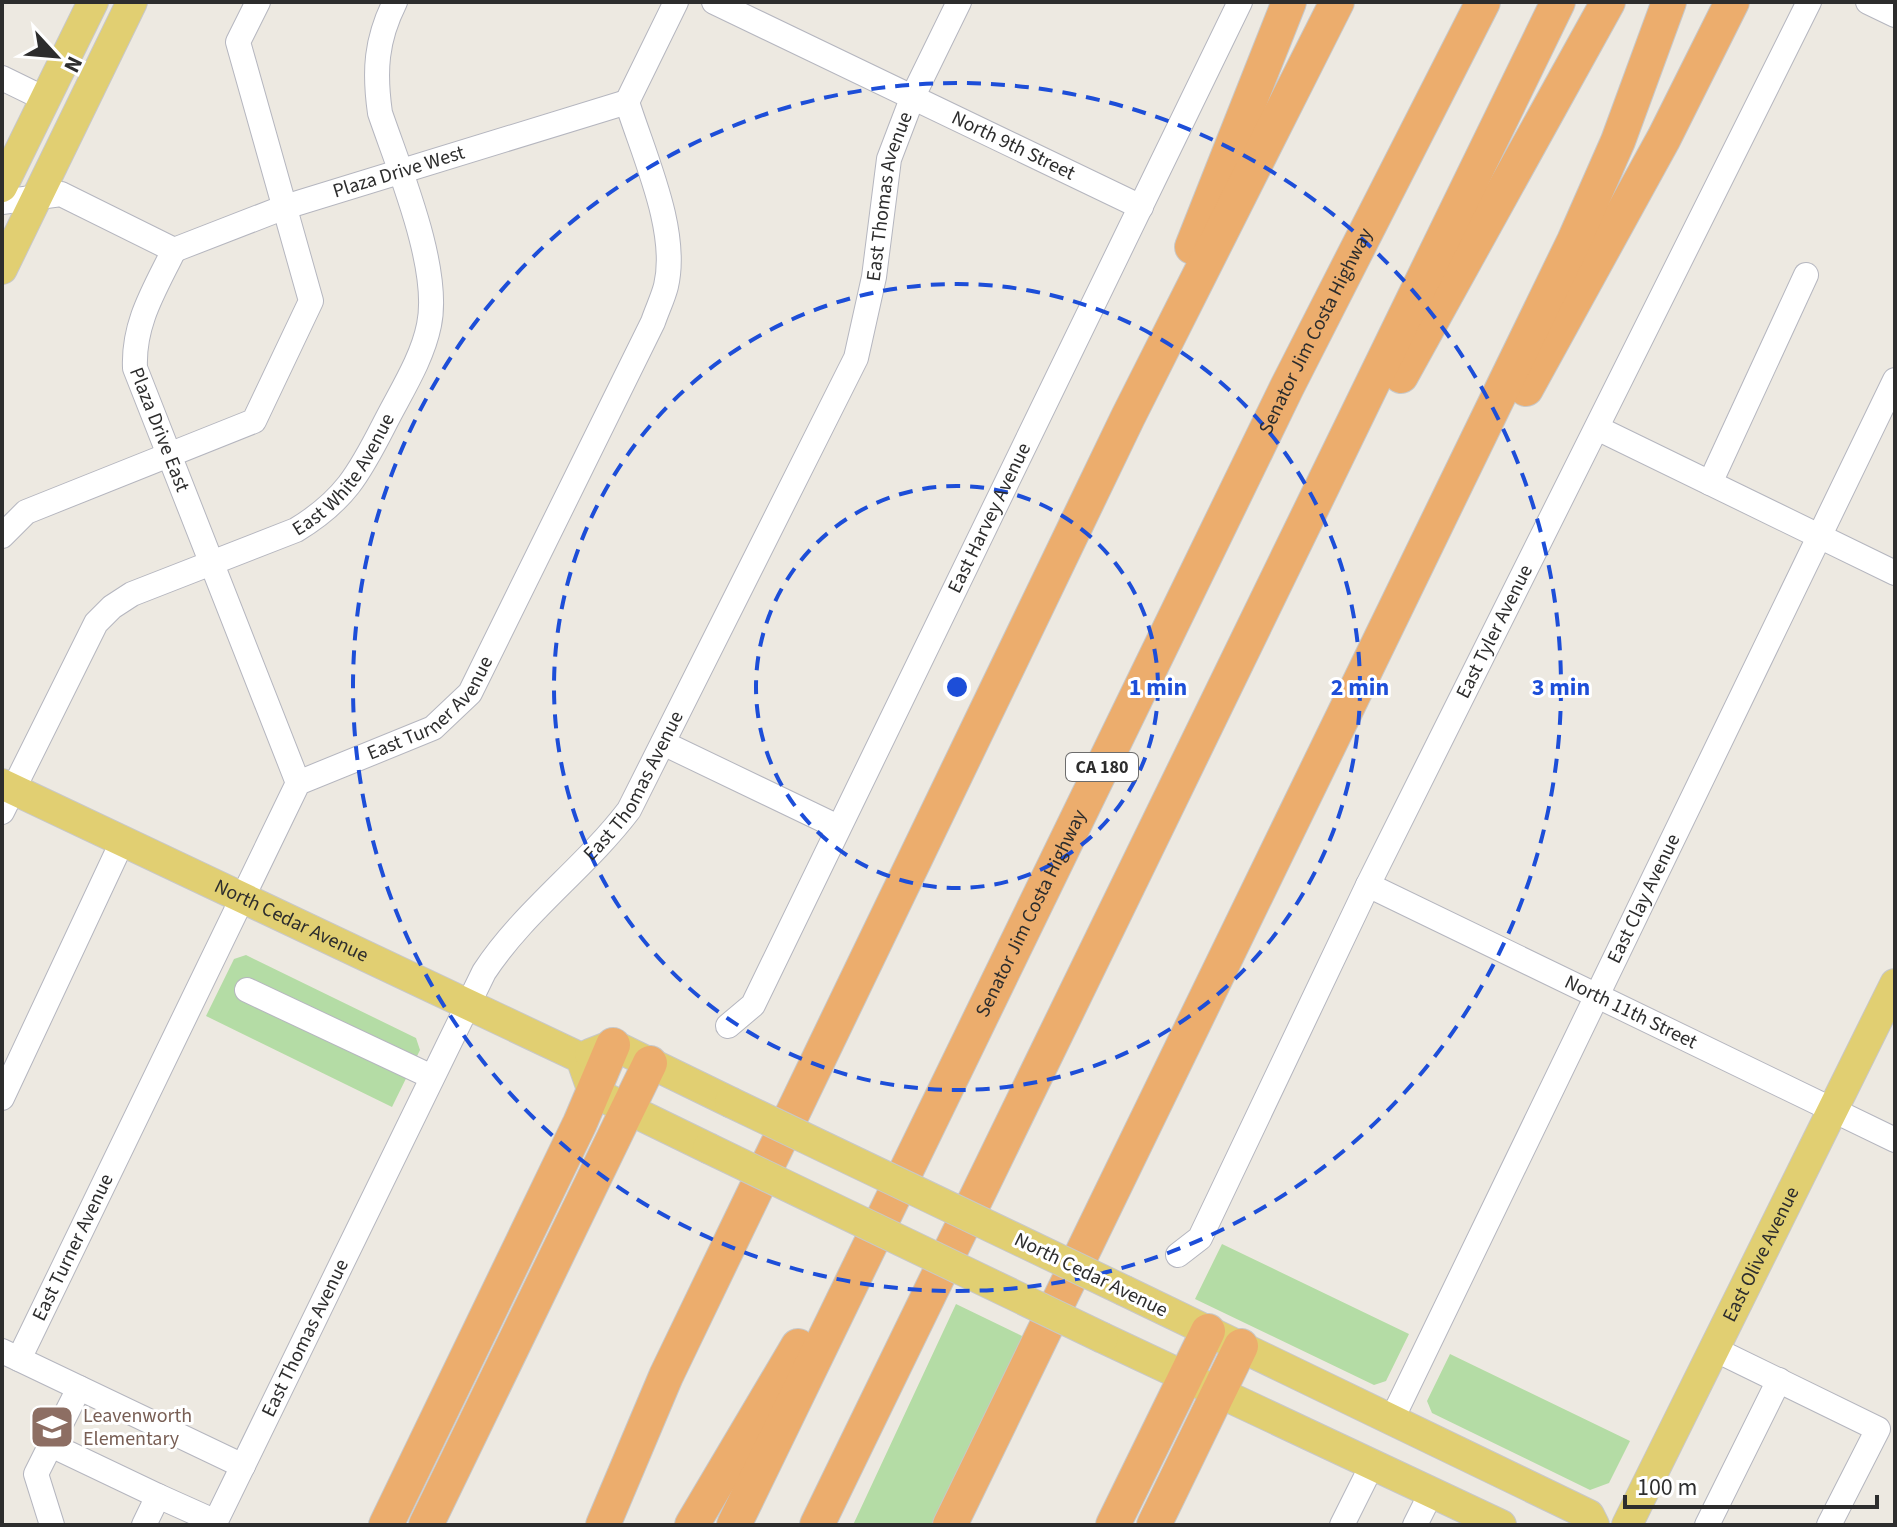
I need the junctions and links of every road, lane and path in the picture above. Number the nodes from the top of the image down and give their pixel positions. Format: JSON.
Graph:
{"nodes":[{"id":1,"x":93,"y":2,"type":"edge"},
{"id":2,"x":132,"y":2,"type":"edge"},
{"id":3,"x":258,"y":2,"type":"edge"},
{"id":4,"x":395,"y":2,"type":"edge"},
{"id":5,"x":676,"y":2,"type":"edge"},
{"id":6,"x":714,"y":2,"type":"edge"},
{"id":7,"x":959,"y":2,"type":"edge"},
{"id":8,"x":1240,"y":2,"type":"edge"},
{"id":9,"x":1289,"y":2,"type":"edge"},
{"id":10,"x":1337,"y":2,"type":"edge"},
{"id":11,"x":1458,"y":2,"type":"edge"},
{"id":12,"x":1483,"y":2,"type":"edge"},
{"id":13,"x":1558,"y":2,"type":"edge"},
{"id":14,"x":1608,"y":2,"type":"edge"},
{"id":15,"x":1669,"y":2,"type":"edge"},
{"id":16,"x":1732,"y":2,"type":"edge"},
{"id":17,"x":1809,"y":2,"type":"edge"},
{"id":18,"x":1868,"y":2,"type":"edge"},
{"id":19,"x":1895,"y":15,"type":"edge"},
{"id":20,"x":2,"y":78,"type":"edge"},
{"id":21,"x":913,"y":96,"type":"junction"},
{"id":22,"x":45,"y":99,"type":"junction"},
{"id":23,"x":627,"y":102,"type":"junction"},
{"id":24,"x":400,"y":173,"type":"junction"},
{"id":25,"x":2,"y":187,"type":"edge"},
{"id":26,"x":39,"y":197,"type":"junction"},
{"id":27,"x":2,"y":202,"type":"edge"},
{"id":28,"x":285,"y":207,"type":"junction"},
{"id":29,"x":1141,"y":207,"type":"junction"},
{"id":30,"x":174,"y":250,"type":"junction"},
{"id":31,"x":2,"y":269,"type":"edge"},
{"id":32,"x":1806,"y":275,"type":"dead end"},
{"id":33,"x":1287,"y":387,"type":"junction"},
{"id":34,"x":1892,"y":395,"type":"edge"},
{"id":35,"x":1128,"y":417,"type":"junction"},
{"id":36,"x":1597,"y":428,"type":"junction"},
{"id":37,"x":169,"y":455,"type":"junction"},
{"id":38,"x":1710,"y":483,"type":"junction"},
{"id":39,"x":2,"y":536,"type":"edge"},
{"id":40,"x":1820,"y":537,"type":"junction"},
{"id":41,"x":210,"y":562,"type":"junction"},
{"id":42,"x":1895,"y":573,"type":"edge"},
{"id":43,"x":1207,"y":726,"type":"junction"},
{"id":44,"x":663,"y":743,"type":"junction"},
{"id":45,"x":1312,"y":778,"type":"junction"},
{"id":46,"x":298,"y":783,"type":"junction"},
{"id":47,"x":6,"y":795,"type":"edge"},
{"id":48,"x":838,"y":827,"type":"junction"},
{"id":49,"x":122,"y":842,"type":"junction"},
{"id":50,"x":1368,"y":885,"type":"junction"},
{"id":51,"x":240,"y":899,"type":"junction"},
{"id":52,"x":1895,"y":984,"type":"edge"},
{"id":53,"x":247,"y":990,"type":"dead end"},
{"id":54,"x":1597,"y":996,"type":"junction"},
{"id":55,"x":468,"y":1004,"type":"junction"},
{"id":56,"x":728,"y":1026,"type":"dead end"},
{"id":57,"x":613,"y":1045,"type":"junction"},
{"id":58,"x":581,"y":1058,"type":"junction"},
{"id":59,"x":650,"y":1063,"type":"junction"},
{"id":60,"x":432,"y":1077,"type":"junction"},
{"id":61,"x":593,"y":1092,"type":"junction"},
{"id":62,"x":2,"y":1098,"type":"edge"},
{"id":63,"x":628,"y":1109,"type":"junction"},
{"id":64,"x":1833,"y":1110,"type":"junction"},
{"id":65,"x":1895,"y":1140,"type":"edge"},
{"id":66,"x":917,"y":1146,"type":"junction"},
{"id":67,"x":984,"y":1183,"type":"junction"},
{"id":68,"x":1178,"y":1255,"type":"dead end"},
{"id":69,"x":1208,"y":1331,"type":"junction"},
{"id":70,"x":1241,"y":1346,"type":"junction"},
{"id":71,"x":1714,"y":1349,"type":"junction"},
{"id":72,"x":11,"y":1355,"type":"edge"},
{"id":73,"x":1186,"y":1377,"type":"junction"},
{"id":74,"x":1779,"y":1380,"type":"junction"},
{"id":75,"x":79,"y":1388,"type":"junction"},
{"id":76,"x":1219,"y":1392,"type":"junction"},
{"id":77,"x":1392,"y":1419,"type":"junction"},
{"id":78,"x":51,"y":1445,"type":"junction"},
{"id":79,"x":1372,"y":1465,"type":"junction"},
{"id":80,"x":243,"y":1466,"type":"junction"},
{"id":81,"x":1431,"y":1493,"type":"junction"},
{"id":82,"x":158,"y":1496,"type":"junction"},
{"id":83,"x":215,"y":1523,"type":"edge"},
{"id":84,"x":52,"y":1525,"type":"edge"},
{"id":85,"x":144,"y":1525,"type":"edge"},
{"id":86,"x":386,"y":1525,"type":"edge"},
{"id":87,"x":426,"y":1525,"type":"edge"},
{"id":88,"x":603,"y":1525,"type":"edge"},
{"id":89,"x":692,"y":1525,"type":"edge"},
{"id":90,"x":734,"y":1525,"type":"edge"},
{"id":91,"x":817,"y":1525,"type":"edge"},
{"id":92,"x":840,"y":1525,"type":"edge"},
{"id":93,"x":950,"y":1525,"type":"edge"},
{"id":94,"x":1113,"y":1525,"type":"edge"},
{"id":95,"x":1154,"y":1525,"type":"edge"},
{"id":96,"x":1342,"y":1525,"type":"edge"},
{"id":97,"x":1415,"y":1525,"type":"edge"},
{"id":98,"x":1499,"y":1525,"type":"edge"},
{"id":99,"x":1594,"y":1525,"type":"edge"},
{"id":100,"x":1627,"y":1525,"type":"edge"},
{"id":101,"x":1707,"y":1525,"type":"edge"},
{"id":102,"x":1829,"y":1525,"type":"edge"}],
"edges":[{"from":1,"to":22,"type":"main road"},
{"from":2,"to":26,"type":"main road"},
{"from":3,"to":28,"type":"street"},
{"from":4,"to":24,"type":"street","name":"East White Avenue"},
{"from":5,"to":23,"type":"street"},
{"from":6,"to":21,"type":"street","name":"North 9th Street"},
{"from":7,"to":21,"type":"street","name":"East Thomas Avenue"},
{"from":8,"to":29,"type":"street","name":"East Harvey Avenue"},
{"from":9,"to":35,"type":"highway"},
{"from":10,"to":35,"type":"highway"},
{"from":11,"to":33,"type":"highway"},
{"from":12,"to":33,"type":"highway","name":"Senator Jim Costa Highway","number":"CA 180"},
{"from":13,"to":43,"type":"highway"},
{"from":14,"to":43,"type":"highway"},
{"from":15,"to":45,"type":"highway"},
{"from":16,"to":45,"type":"highway"},
{"from":17,"to":36,"type":"street","name":"East Tyler Avenue"},
{"from":18,"to":19,"type":"street"},
{"from":20,"to":22,"type":"street"},
{"from":21,"to":29,"type":"street","name":"North 9th Street"},
{"from":21,"to":44,"type":"street","name":"East Thomas Avenue"},
{"from":22,"to":25,"type":"main road"},
{"from":23,"to":24,"type":"street","name":"Plaza Drive West"},
{"from":23,"to":46,"type":"street","name":"East Turner Avenue"},
{"from":24,"to":28,"type":"street","name":"Plaza Drive West"},
{"from":24,"to":41,"type":"street","name":"East White Avenue"},
{"from":26,"to":27,"type":"street"},
{"from":26,"to":30,"type":"street"},
{"from":26,"to":31,"type":"main road"},
{"from":28,"to":30,"type":"street","name":"Plaza Drive West"},
{"from":28,"to":37,"type":"street"},
{"from":29,"to":48,"type":"street","name":"East Harvey Avenue"},
{"from":30,"to":37,"type":"street","name":"Plaza Drive East"},
{"from":32,"to":38,"type":"street"},
{"from":33,"to":66,"type":"highway","name":"Senator Jim Costa Highway","number":"CA 180"},
{"from":34,"to":40,"type":"street","name":"East Clay Avenue"},
{"from":35,"to":88,"type":"highway"},
{"from":36,"to":38,"type":"street"},
{"from":36,"to":50,"type":"street","name":"East Tyler Avenue"},
{"from":37,"to":39,"type":"street"},
{"from":37,"to":41,"type":"street","name":"Plaza Drive East"},
{"from":38,"to":40,"type":"street"},
{"from":40,"to":42,"type":"street"},
{"from":40,"to":54,"type":"street","name":"East Clay Avenue"},
{"from":41,"to":46,"type":"street","name":"Plaza Drive East"},
{"from":41,"to":47,"type":"street","name":"East White Avenue"},
{"from":43,"to":67,"type":"highway"},
{"from":44,"to":48,"type":"street"},
{"from":44,"to":55,"type":"street","name":"East Thomas Avenue"},
{"from":45,"to":93,"type":"highway"},
{"from":46,"to":51,"type":"street","name":"East Turner Avenue"},
{"from":47,"to":49,"type":"main road","name":"North Cedar Avenue"},
{"from":48,"to":56,"type":"street","name":"East Harvey Avenue"},
{"from":49,"to":51,"type":"main road","name":"North Cedar Avenue"},
{"from":49,"to":62,"type":"street"},
{"from":50,"to":54,"type":"street","name":"North 11th Street"},
{"from":50,"to":68,"type":"street","name":"East Tyler Avenue"},
{"from":51,"to":55,"type":"main road","name":"North Cedar Avenue"},
{"from":51,"to":72,"type":"street","name":"East Turner Avenue"},
{"from":52,"to":64,"type":"main road","name":"East Olive Avenue"},
{"from":53,"to":60,"type":"street"},
{"from":54,"to":64,"type":"street","name":"North 11th Street"},
{"from":54,"to":77,"type":"street","name":"East Clay Avenue"},
{"from":55,"to":58,"type":"main road","name":"North Cedar Avenue"},
{"from":55,"to":60,"type":"street","name":"East Thomas Avenue"},
{"from":57,"to":58,"type":"main road"},
{"from":57,"to":59,"type":"main road","name":"North Cedar Avenue"},
{"from":57,"to":61,"type":"highway"},
{"from":58,"to":61,"type":"main road"},
{"from":59,"to":63,"type":"highway"},
{"from":59,"to":69,"type":"main road","name":"North Cedar Avenue","bridge":true},
{"from":60,"to":80,"type":"street","name":"East Thomas Avenue"},
{"from":61,"to":63,"type":"main road"},
{"from":61,"to":86,"type":"highway"},
{"from":63,"to":73,"type":"main road","bridge":true},
{"from":63,"to":87,"type":"highway"},
{"from":64,"to":65,"type":"street","name":"North 11th Street"},
{"from":64,"to":71,"type":"main road","name":"East Olive Avenue"},
{"from":66,"to":89,"type":"highway"},
{"from":66,"to":90,"type":"highway","name":"Senator Jim Costa Highway","number":"CA 180"},
{"from":67,"to":91,"type":"highway"},
{"from":67,"to":92,"type":"highway"},
{"from":69,"to":70,"type":"main road","name":"North Cedar Avenue"},
{"from":69,"to":73,"type":"highway"},
{"from":70,"to":76,"type":"highway"},
{"from":70,"to":77,"type":"main road","name":"North Cedar Avenue"},
{"from":71,"to":74,"type":"street"},
{"from":71,"to":100,"type":"main road","name":"East Olive Avenue"},
{"from":72,"to":75,"type":"street"},
{"from":73,"to":76,"type":"main road"},
{"from":73,"to":94,"type":"highway"},
{"from":74,"to":101,"type":"street"},
{"from":74,"to":102,"type":"street"},
{"from":75,"to":78,"type":"street"},
{"from":75,"to":80,"type":"street"},
{"from":76,"to":79,"type":"main road"},
{"from":76,"to":95,"type":"highway"},
{"from":77,"to":99,"type":"main road","name":"North Cedar Avenue"},
{"from":78,"to":82,"type":"street"},
{"from":78,"to":84,"type":"street"},
{"from":79,"to":81,"type":"main road"},
{"from":79,"to":96,"type":"street"},
{"from":80,"to":83,"type":"street","name":"East Thomas Avenue"},
{"from":81,"to":97,"type":"street"},
{"from":81,"to":98,"type":"main road"},
{"from":82,"to":83,"type":"street"},
{"from":82,"to":85,"type":"street"}]}
